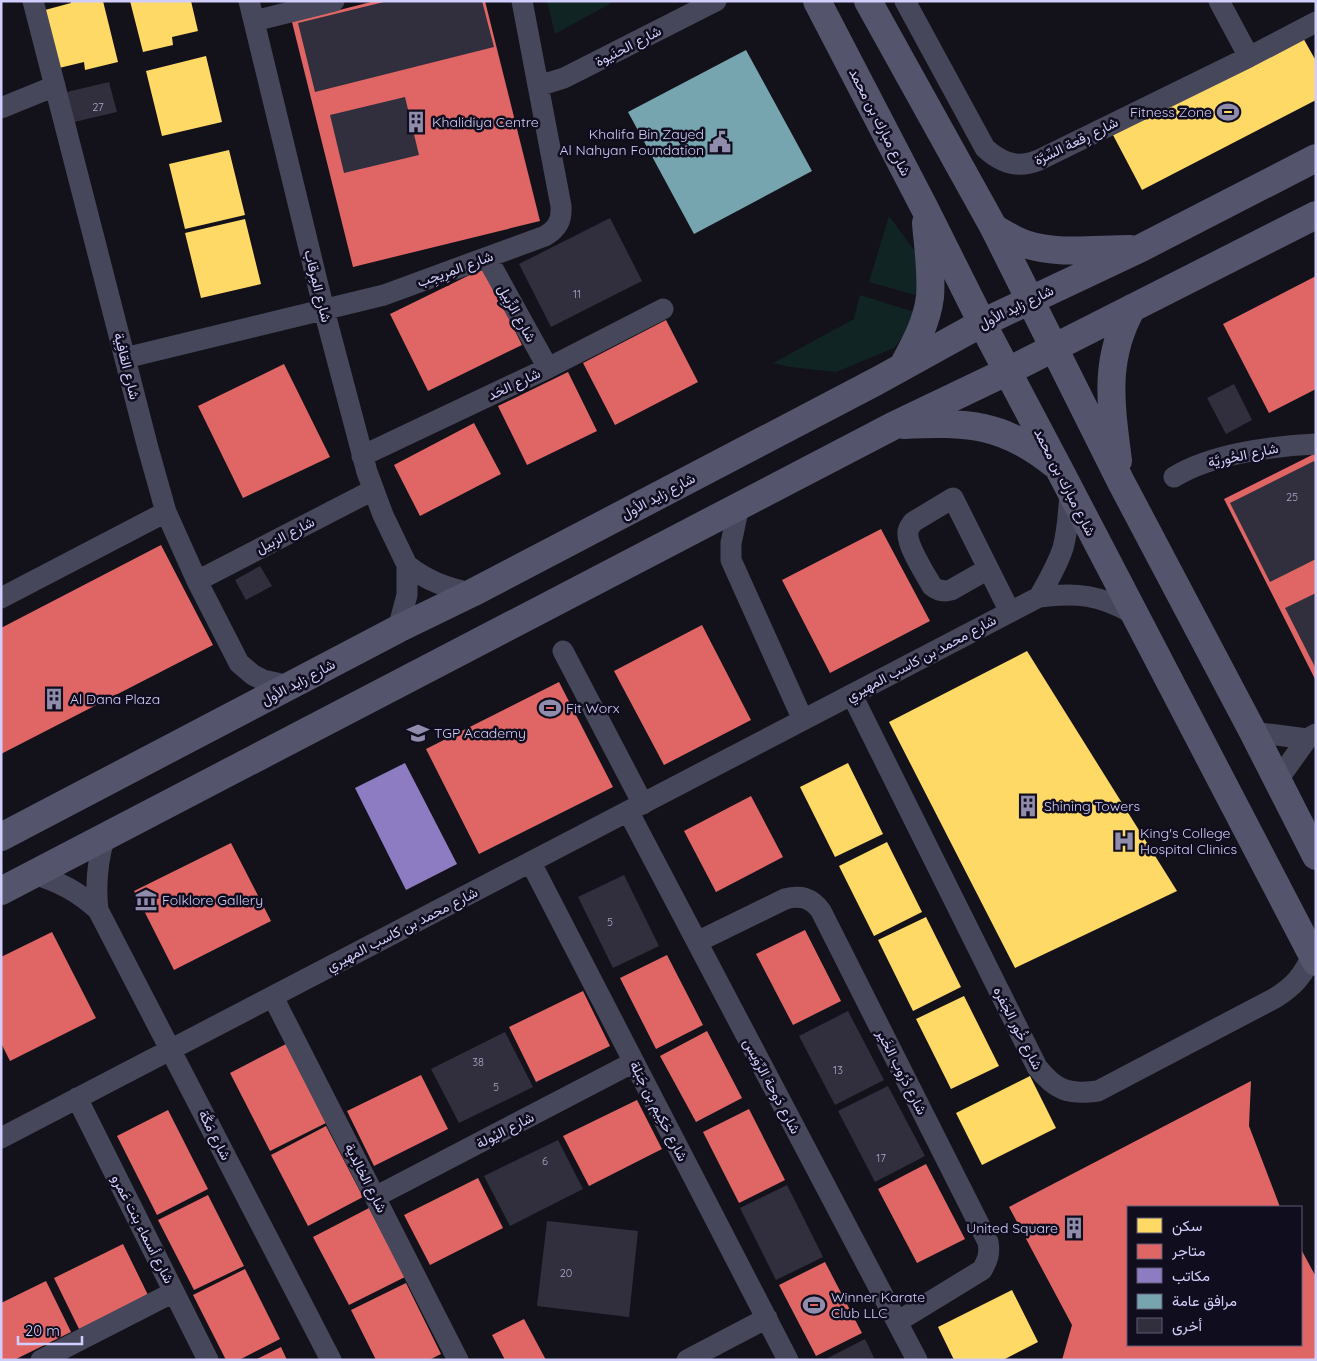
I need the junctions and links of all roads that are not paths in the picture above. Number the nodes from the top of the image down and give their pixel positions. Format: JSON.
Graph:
{"nodes":[{"id":1,"x":33,"y":1,"type":"edge"},
{"id":2,"x":334,"y":1,"type":"edge"},
{"id":3,"x":522,"y":1,"type":"edge"},
{"id":4,"x":716,"y":1,"type":"edge"},
{"id":5,"x":817,"y":1,"type":"edge"},
{"id":6,"x":868,"y":1,"type":"edge"},
{"id":7,"x":905,"y":1,"type":"edge"},
{"id":8,"x":1219,"y":1,"type":"edge"},
{"id":9,"x":254,"y":7,"type":"edge"},
{"id":10,"x":1316,"y":22,"type":"edge"},
{"id":11,"x":1249,"y":57,"type":"junction"},
{"id":12,"x":55,"y":86,"type":"junction"},
{"id":13,"x":538,"y":86,"type":"junction"},
{"id":14,"x":1,"y":108,"type":"edge"},
{"id":15,"x":1316,"y":158,"type":"edge"},
{"id":16,"x":925,"y":209,"type":"junction"},
{"id":17,"x":1316,"y":215,"type":"edge"},
{"id":18,"x":994,"y":228,"type":"junction"},
{"id":19,"x":1141,"y":248,"type":"junction"},
{"id":20,"x":487,"y":258,"type":"junction"},
{"id":21,"x":1030,"y":300,"type":"junction"},
{"id":22,"x":1132,"y":308,"type":"junction"},
{"id":23,"x":324,"y":310,"type":"junction"},
{"id":24,"x":664,"y":310,"type":"dead end"},
{"id":25,"x":982,"y":323,"type":"junction"},
{"id":26,"x":1052,"y":347,"type":"junction"},
{"id":27,"x":125,"y":358,"type":"junction"},
{"id":28,"x":904,"y":366,"type":"junction"},
{"id":29,"x":548,"y":368,"type":"junction"},
{"id":30,"x":1008,"y":371,"type":"junction"},
{"id":31,"x":893,"y":426,"type":"junction"},
{"id":32,"x":1316,"y":444,"type":"edge"},
{"id":33,"x":362,"y":456,"type":"junction"},
{"id":34,"x":1174,"y":477,"type":"dead end"},
{"id":35,"x":1064,"y":479,"type":"junction"},
{"id":36,"x":1121,"y":482,"type":"junction"},
{"id":37,"x":373,"y":490,"type":"junction"},
{"id":38,"x":739,"y":506,"type":"junction"},
{"id":39,"x":166,"y":512,"type":"junction"},
{"id":40,"x":407,"y":565,"type":"junction"},
{"id":41,"x":988,"y":569,"type":"dead end"},
{"id":42,"x":197,"y":581,"type":"junction"},
{"id":43,"x":472,"y":593,"type":"junction"},
{"id":44,"x":1039,"y":597,"type":"junction"},
{"id":45,"x":1,"y":598,"type":"edge"},
{"id":46,"x":1010,"y":612,"type":"junction"},
{"id":47,"x":1133,"y":614,"type":"junction"},
{"id":48,"x":398,"y":630,"type":"junction"},
{"id":49,"x":563,"y":651,"type":"dead end"},
{"id":50,"x":290,"y":686,"type":"junction"},
{"id":51,"x":852,"y":695,"type":"junction"},
{"id":52,"x":803,"y":720,"type":"junction"},
{"id":53,"x":1253,"y":732,"type":"junction"},
{"id":54,"x":1311,"y":736,"type":"edge"},
{"id":55,"x":1276,"y":781,"type":"junction"},
{"id":56,"x":635,"y":808,"type":"junction"},
{"id":57,"x":105,"y":836,"type":"junction"},
{"id":58,"x":1,"y":837,"type":"edge"},
{"id":59,"x":1316,"y":856,"type":"edge"},
{"id":60,"x":531,"y":863,"type":"junction"},
{"id":61,"x":33,"y":874,"type":"junction"},
{"id":62,"x":1,"y":890,"type":"edge"},
{"id":63,"x":98,"y":910,"type":"junction"},
{"id":64,"x":697,"y":942,"type":"junction"},
{"id":65,"x":1314,"y":959,"type":"edge"},
{"id":66,"x":273,"y":997,"type":"junction"},
{"id":67,"x":171,"y":1050,"type":"junction"},
{"id":68,"x":634,"y":1062,"type":"junction"},
{"id":69,"x":77,"y":1098,"type":"junction"},
{"id":70,"x":1,"y":1138,"type":"edge"},
{"id":71,"x":375,"y":1197,"type":"junction"},
{"id":72,"x":174,"y":1292,"type":"junction"},
{"id":73,"x":767,"y":1318,"type":"junction"},
{"id":74,"x":897,"y":1322,"type":"junction"},
{"id":75,"x":41,"y":1360,"type":"edge"},
{"id":76,"x":208,"y":1360,"type":"edge"},
{"id":77,"x":331,"y":1360,"type":"edge"},
{"id":78,"x":458,"y":1360,"type":"edge"},
{"id":79,"x":687,"y":1360,"type":"edge"},
{"id":80,"x":788,"y":1360,"type":"edge"},
{"id":81,"x":916,"y":1360,"type":"edge"}],
"edges":[{"from":1,"to":12,"type":"street","name":"شارع القافِية"},
{"from":2,"to":9,"type":"street"},
{"from":3,"to":13,"type":"street","name":"شارع المِرِيجِب"},
{"from":4,"to":13,"type":"street","name":"شارع الحنَيوة"},
{"from":5,"to":16,"type":"main road","name":"شارع مبارك بن محمد"},
{"from":6,"to":18,"type":"main road"},
{"from":7,"to":11,"type":"street","name":"شارع رِقعة السِّرَّة"},
{"from":8,"to":11,"type":"street"},
{"from":9,"to":23,"type":"street","name":"شارع المِرقاب"},
{"from":10,"to":11,"type":"street","name":"شارع رِقعة السِّرَّة"},
{"from":12,"to":14,"type":"street"},
{"from":12,"to":27,"type":"street","name":"شارع القافِية"},
{"from":13,"to":20,"type":"street","name":"شارع المِرِيجِب"},
{"from":15,"to":19,"type":"main road","name":"شارع زايد الأول"},
{"from":16,"to":25,"type":"main road","name":"شارع مبارك بن محمد"},
{"from":16,"to":28,"type":"main road"},
{"from":17,"to":22,"type":"main road"},
{"from":18,"to":19,"type":"main road"},
{"from":18,"to":21,"type":"main road"},
{"from":19,"to":21,"type":"main road","name":"شارع زايد الأول"},
{"from":20,"to":23,"type":"street","name":"شارع المِرِيجِب"},
{"from":20,"to":29,"type":"street","name":"شارع الزِّبِيل"},
{"from":21,"to":25,"type":"main road","name":"شارع زايد الأول"},
{"from":21,"to":26,"type":"main road"},
{"from":22,"to":26,"type":"main road"},
{"from":22,"to":36,"type":"main road"},
{"from":23,"to":27,"type":"street","name":"شارع المِرِيجِب"},
{"from":23,"to":33,"type":"street","name":"شارع المِرقاب"},
{"from":24,"to":29,"type":"street","name":"شارع الحَد"},
{"from":25,"to":28,"type":"main road","name":"شارع زايد الأول"},
{"from":25,"to":30,"type":"main road","name":"شارع مبارك بن محمد"},
{"from":26,"to":30,"type":"main road"},
{"from":26,"to":36,"type":"main road"},
{"from":27,"to":39,"type":"street","name":"شارع القافِية"},
{"from":28,"to":43,"type":"main road","name":"شارع زايد الأول"},
{"from":29,"to":33,"type":"street","name":"شارع الحَد"},
{"from":30,"to":31,"type":"main road"},
{"from":30,"to":35,"type":"main road","name":"شارع مبارك بن محمد"},
{"from":31,"to":35,"type":"main road"},
{"from":31,"to":38,"type":"main road"},
{"from":32,"to":34,"type":"street","name":"شارع الحُوريَّة"},
{"from":33,"to":37,"type":"street","name":"شارع المِرقاب"},
{"from":35,"to":44,"type":"street"},
{"from":35,"to":47,"type":"main road","name":"شارع مبارك بن محمد"},
{"from":36,"to":53,"type":"main road"},
{"from":37,"to":40,"type":"street","name":"شارع المِرقاب"},
{"from":37,"to":42,"type":"street","name":"شارع الزبيل"},
{"from":38,"to":52,"type":"street"},
{"from":38,"to":57,"type":"main road"},
{"from":39,"to":42,"type":"street","name":"شارع القافِية"},
{"from":39,"to":45,"type":"street"},
{"from":40,"to":43,"type":"street"},
{"from":40,"to":48,"type":"street","name":"شارع المِرقاب"},
{"from":41,"to":46,"type":"street"},
{"from":42,"to":50,"type":"street","name":"شارع القافِية"},
{"from":43,"to":48,"type":"main road","name":"شارع زايد الأول"},
{"from":44,"to":46,"type":"street","name":"شارع محمد بن كاسب المهيري"},
{"from":44,"to":47,"type":"street","name":"شارع محمد بن كاسب المهيري"},
{"from":46,"to":51,"type":"street","name":"شارع محمد بن كاسب المهيري"},
{"from":47,"to":65,"type":"main road","name":"شارع مبارك بن محمد"},
{"from":48,"to":50,"type":"main road","name":"شارع زايد الأول"},
{"from":49,"to":56,"type":"street","name":"شارع دَوحة الرِّوَيس"},
{"from":50,"to":58,"type":"main road","name":"شارع زايد الأول"},
{"from":51,"to":52,"type":"street","name":"شارع محمد بن كاسب المهيري"},
{"from":51,"to":65,"type":"street","name":"شارع خُور الجَفره"},
{"from":52,"to":56,"type":"street","name":"شارع محمد بن كاسب المهيري"},
{"from":53,"to":54,"type":"street"},
{"from":53,"to":55,"type":"main road"},
{"from":54,"to":55,"type":"street"},
{"from":55,"to":59,"type":"main road"},
{"from":56,"to":60,"type":"street","name":"شارع محمد بن كاسب المهيري"},
{"from":56,"to":64,"type":"street","name":"شارع دَوحة الرِّوَيس"},
{"from":57,"to":61,"type":"main road"},
{"from":57,"to":63,"type":"street","name":"شارع مَكَّة"},
{"from":60,"to":66,"type":"street","name":"شارع محمد بن كاسب المهيري"},
{"from":60,"to":68,"type":"street","name":"شارع حَكِيم بن جَبَلة"},
{"from":61,"to":62,"type":"main road"},
{"from":61,"to":63,"type":"street","name":"شارع مَكَّة"},
{"from":63,"to":67,"type":"street","name":"شارع مَكَّة"},
{"from":64,"to":74,"type":"street","name":"شارع دَوحة الرِّوَيس"},
{"from":64,"to":74,"type":"street","name":"شارع دُرُوب الخَير"},
{"from":66,"to":67,"type":"street","name":"شارع محمد بن كاسب المهيري"},
{"from":66,"to":71,"type":"street","name":"شارع الخالِدية"},
{"from":67,"to":69,"type":"street","name":"شارع محمد بن كاسب المهيري"},
{"from":67,"to":77,"type":"street","name":"شارع مَكَّة"},
{"from":68,"to":71,"type":"street","name":"شارع اليُولة"},
{"from":68,"to":73,"type":"street","name":"شارع حَكِيم بن جَبَلة"},
{"from":69,"to":70,"type":"street","name":"شارع محمد بن كاسب المهيري"},
{"from":69,"to":72,"type":"street","name":"شارع أسماء بنت عَمرو"},
{"from":71,"to":78,"type":"street","name":"شارع الخالِدية"},
{"from":72,"to":75,"type":"street"},
{"from":72,"to":76,"type":"street","name":"شارع أسماء بنت عَمرو"},
{"from":73,"to":79,"type":"street"},
{"from":73,"to":80,"type":"street","name":"شارع حَكِيم بن جَبَلة"},
{"from":74,"to":81,"type":"street","name":"شارع دَوحة الرِّوَيس"}]}
